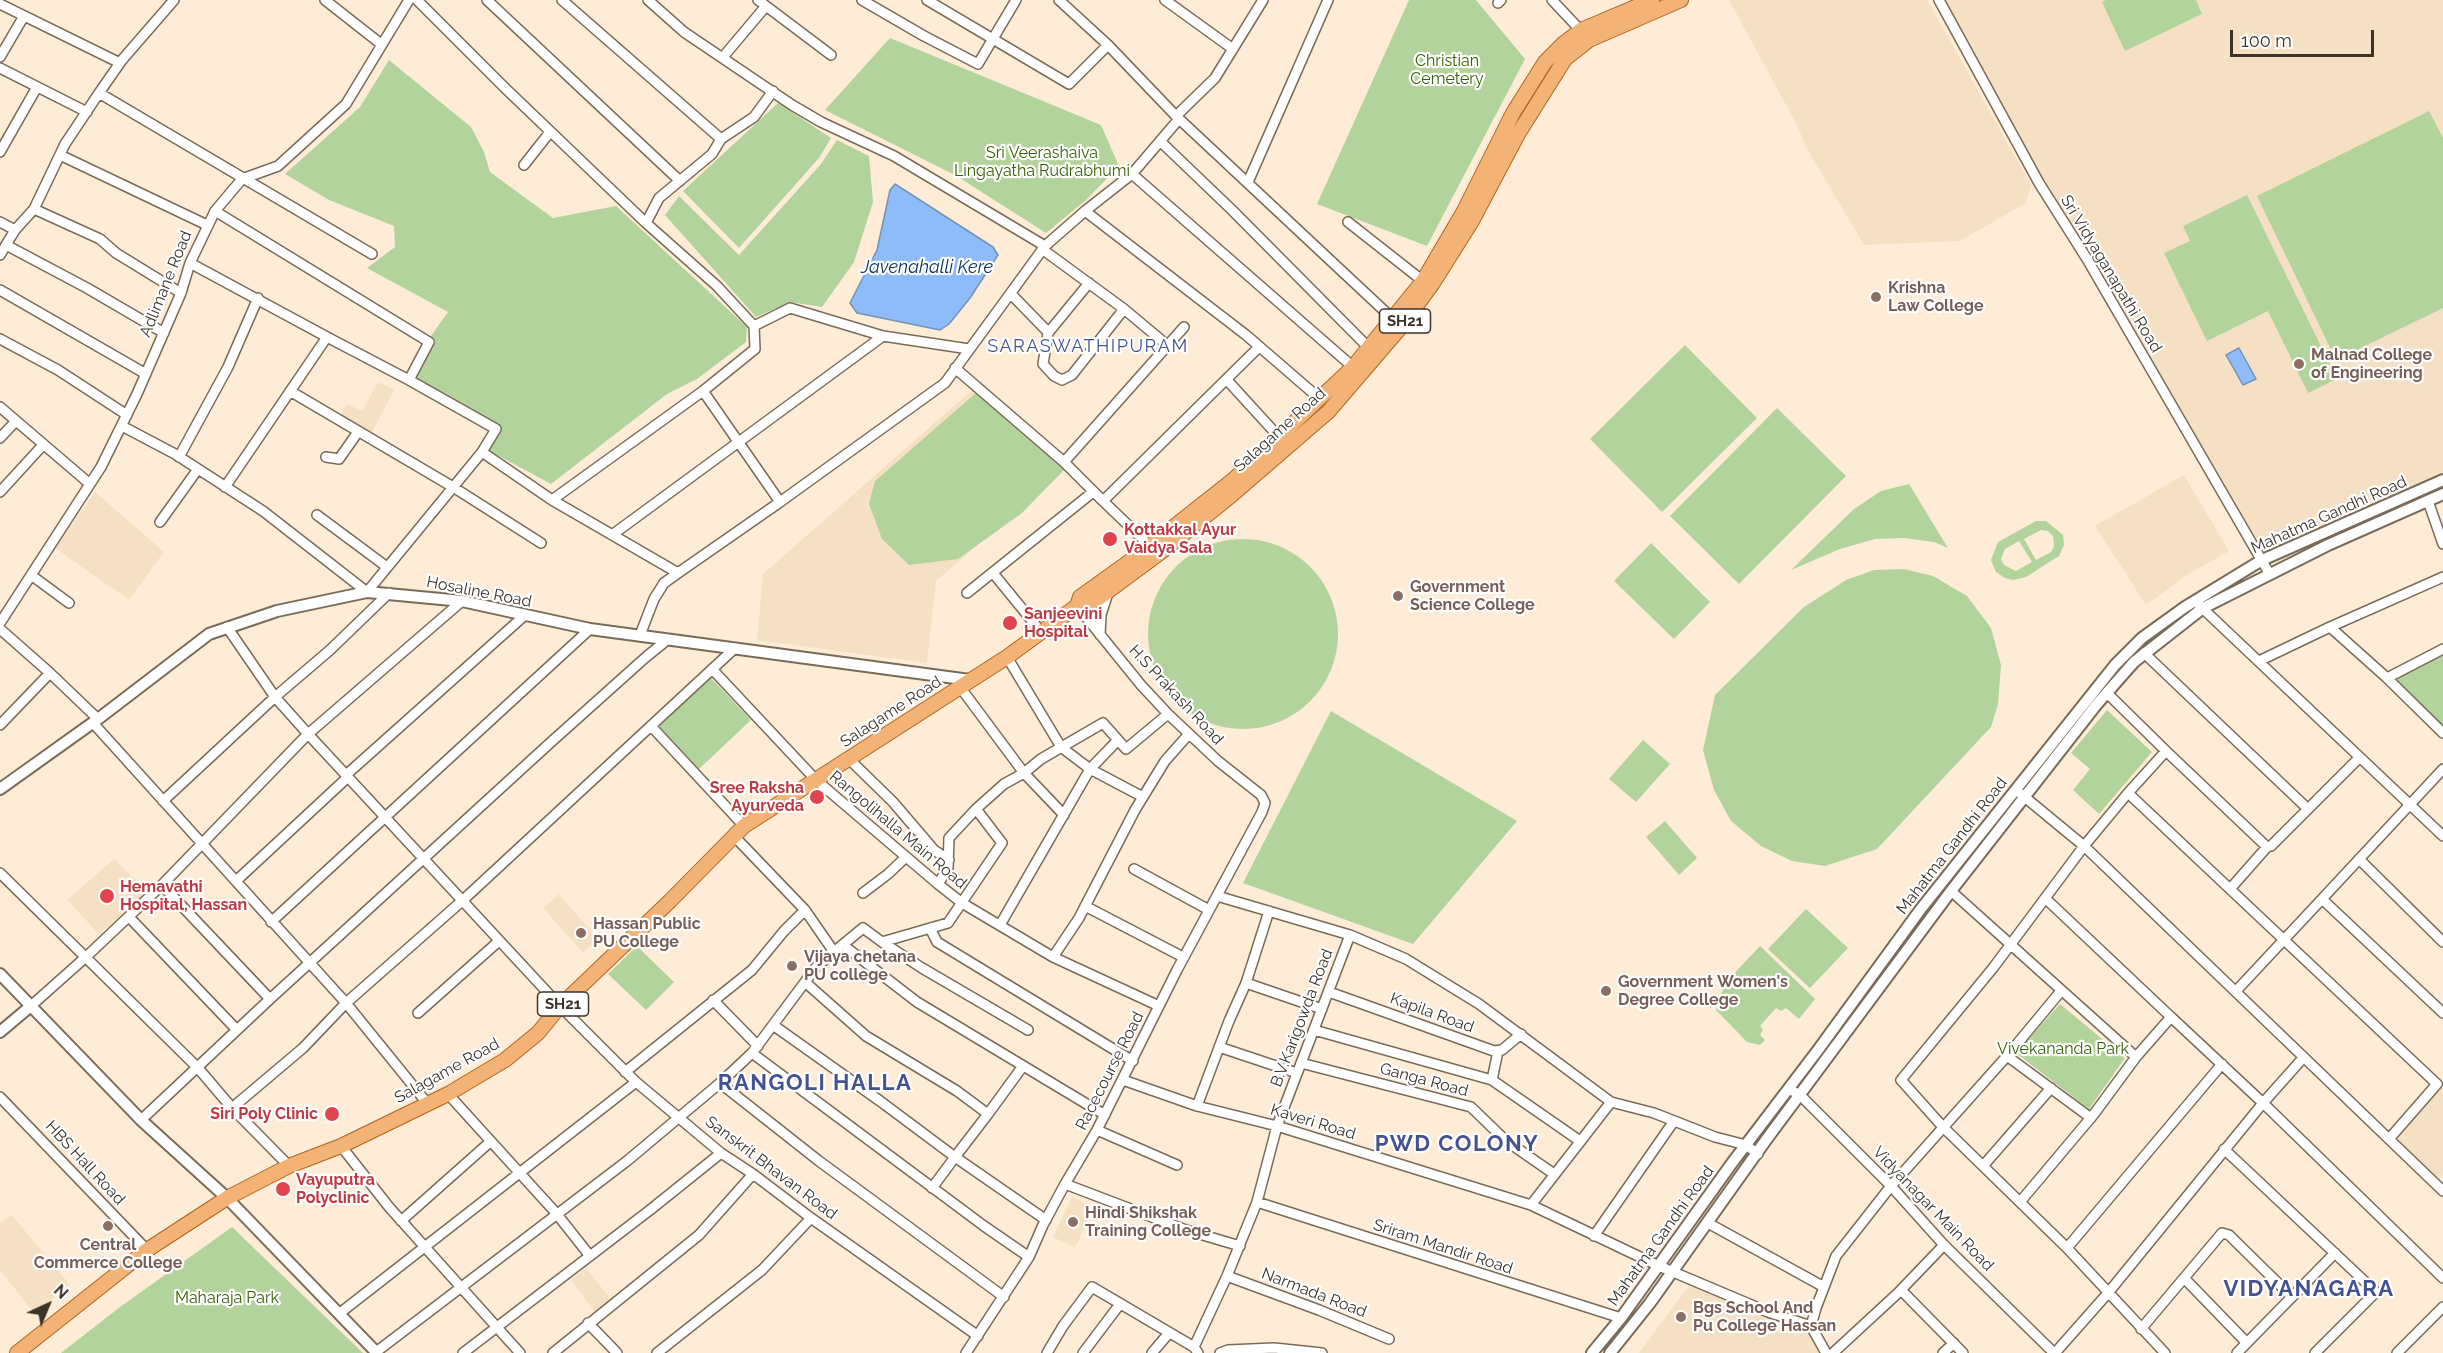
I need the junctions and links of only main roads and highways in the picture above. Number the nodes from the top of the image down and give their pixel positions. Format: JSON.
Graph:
{"nodes":[{"id":1,"x":1681,"y":0,"type":"edge"},
{"id":2,"x":1651,"y":3,"type":"edge"},
{"id":3,"x":1585,"y":35,"type":"junction"},
{"id":4,"x":1154,"y":550,"type":"junction"},
{"id":5,"x":1077,"y":606,"type":"junction"},
{"id":6,"x":17,"y":1353,"type":"edge"}],
"edges":[{"from":1,"to":2,"type":"main road"},
{"from":2,"to":3,"type":"main road"},
{"from":3,"to":4,"type":"main road","name":"Salagame Road","number":"SH21"},
{"from":3,"to":4,"type":"main road"},
{"from":4,"to":5,"type":"main road"},
{"from":4,"to":5,"type":"main road","name":"Salagame Road","number":"SH21"},
{"from":5,"to":6,"type":"main road","name":"Salagame Road","number":"SH21"}]}
